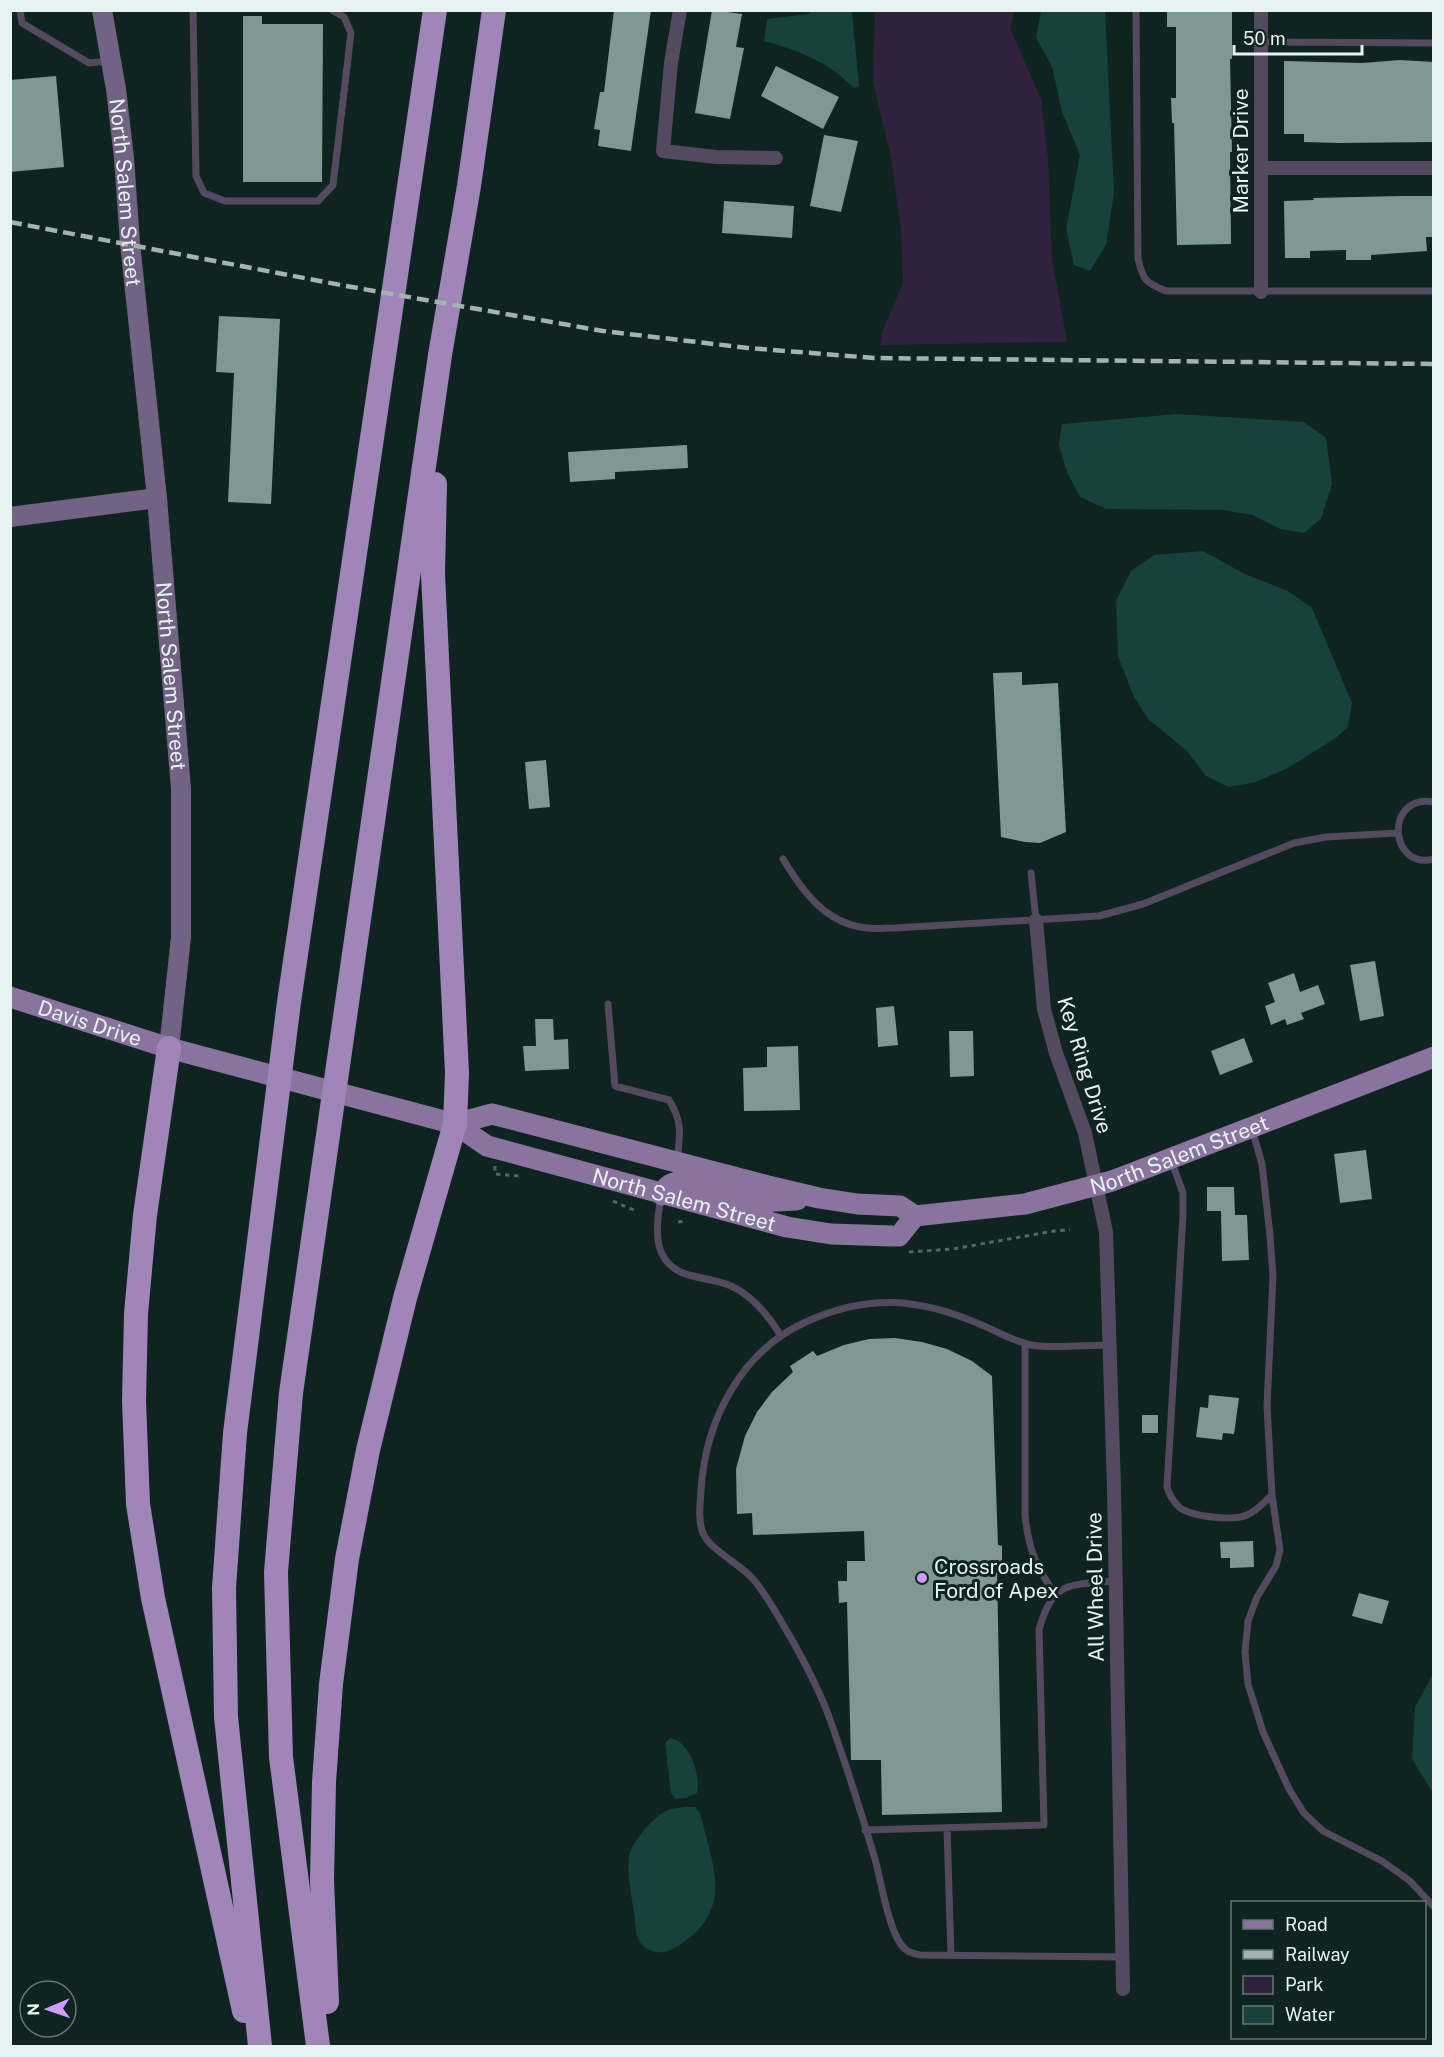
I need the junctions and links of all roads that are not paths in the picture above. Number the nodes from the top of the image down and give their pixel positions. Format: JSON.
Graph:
{"nodes":[{"id":1,"x":20,"y":10,"type":"edge"},
{"id":2,"x":102,"y":10,"type":"edge"},
{"id":3,"x":193,"y":10,"type":"edge"},
{"id":4,"x":332,"y":10,"type":"edge"},
{"id":5,"x":435,"y":10,"type":"edge"},
{"id":6,"x":495,"y":10,"type":"edge"},
{"id":7,"x":680,"y":10,"type":"edge"},
{"id":8,"x":1136,"y":10,"type":"edge"},
{"id":9,"x":1261,"y":10,"type":"edge"},
{"id":10,"x":1261,"y":42,"type":"junction"},
{"id":11,"x":1434,"y":43,"type":"edge"},
{"id":12,"x":111,"y":61,"type":"junction"},
{"id":13,"x":777,"y":158,"type":"dead end"},
{"id":14,"x":1261,"y":168,"type":"junction"},
{"id":15,"x":1434,"y":168,"type":"edge"},
{"id":16,"x":1434,"y":291,"type":"edge"},
{"id":17,"x":1261,"y":292,"type":"junction"},
{"id":18,"x":435,"y":397,"type":"junction"},
{"id":19,"x":157,"y":498,"type":"junction"},
{"id":20,"x":10,"y":517,"type":"edge"},
{"id":21,"x":1434,"y":802,"type":"edge"},
{"id":22,"x":1397,"y":833,"type":"junction"},
{"id":23,"x":1434,"y":859,"type":"edge"},
{"id":24,"x":783,"y":860,"type":"dead end"},
{"id":25,"x":1031,"y":873,"type":"dead end"},
{"id":26,"x":1036,"y":920,"type":"junction"},
{"id":27,"x":10,"y":997,"type":"edge"},
{"id":28,"x":608,"y":1004,"type":"dead end"},
{"id":29,"x":169,"y":1048,"type":"junction"},
{"id":30,"x":1434,"y":1057,"type":"edge"},
{"id":31,"x":455,"y":1124,"type":"junction"},
{"id":32,"x":1252,"y":1127,"type":"junction"},
{"id":33,"x":1171,"y":1158,"type":"junction"},
{"id":34,"x":677,"y":1162,"type":"junction"},
{"id":35,"x":1097,"y":1185,"type":"junction"},
{"id":36,"x":662,"y":1195,"type":"junction"},
{"id":37,"x":819,"y":1198,"type":"junction"},
{"id":38,"x":915,"y":1215,"type":"junction"},
{"id":39,"x":781,"y":1336,"type":"junction"},
{"id":40,"x":1025,"y":1343,"type":"junction"},
{"id":41,"x":1110,"y":1345,"type":"junction"},
{"id":42,"x":1272,"y":1495,"type":"junction"},
{"id":43,"x":1116,"y":1581,"type":"junction"},
{"id":44,"x":1055,"y":1594,"type":"junction"},
{"id":45,"x":947,"y":1828,"type":"junction"},
{"id":46,"x":865,"y":1830,"type":"junction"},
{"id":47,"x":1434,"y":1907,"type":"edge"},
{"id":48,"x":951,"y":1955,"type":"junction"},
{"id":49,"x":1123,"y":1957,"type":"junction"},
{"id":50,"x":1123,"y":1989,"type":"dead end"},
{"id":51,"x":252,"y":2046,"type":"edge"},
{"id":52,"x":261,"y":2046,"type":"edge"},
{"id":53,"x":318,"y":2046,"type":"edge"},
{"id":54,"x":330,"y":2046,"type":"edge"}],
"edges":[{"from":1,"to":12,"type":"lane"},
{"from":2,"to":12,"type":"main road","name":"North Salem Street"},
{"from":3,"to":4,"type":"lane"},
{"from":5,"to":52,"type":"highway"},
{"from":6,"to":18,"type":"highway"},
{"from":7,"to":13,"type":"street"},
{"from":8,"to":17,"type":"lane"},
{"from":9,"to":10,"type":"street","name":"Marker Drive"},
{"from":10,"to":11,"type":"lane"},
{"from":10,"to":14,"type":"street","name":"Marker Drive"},
{"from":12,"to":19,"type":"main road","name":"North Salem Street"},
{"from":14,"to":15,"type":"street"},
{"from":14,"to":17,"type":"street","name":"Marker Drive"},
{"from":16,"to":17,"type":"lane"},
{"from":18,"to":31,"type":"highway"},
{"from":18,"to":53,"type":"highway"},
{"from":19,"to":20,"type":"main road"},
{"from":19,"to":29,"type":"main road","name":"North Salem Street"},
{"from":21,"to":22,"type":"lane"},
{"from":22,"to":23,"type":"lane"},
{"from":22,"to":26,"type":"lane"},
{"from":24,"to":26,"type":"lane"},
{"from":25,"to":26,"type":"lane"},
{"from":26,"to":35,"type":"street","name":"Key Ring Drive"},
{"from":27,"to":29,"type":"main road","name":"Davis Drive"},
{"from":28,"to":34,"type":"lane"},
{"from":29,"to":31,"type":"main road","name":"North Salem Street"},
{"from":29,"to":51,"type":"highway"},
{"from":30,"to":32,"type":"main road","name":"North Salem Street"},
{"from":31,"to":34,"type":"main road","name":"North Salem Street"},
{"from":31,"to":36,"type":"main road","name":"North Salem Street"},
{"from":31,"to":54,"type":"highway"},
{"from":32,"to":33,"type":"main road","name":"North Salem Street"},
{"from":32,"to":42,"type":"lane"},
{"from":33,"to":35,"type":"main road","name":"North Salem Street"},
{"from":33,"to":42,"type":"lane"},
{"from":34,"to":37,"type":"main road","name":"North Salem Street"},
{"from":35,"to":38,"type":"main road","name":"North Salem Street"},
{"from":35,"to":41,"type":"street","name":"All Wheel Drive"},
{"from":36,"to":37,"type":"main road"},
{"from":36,"to":38,"type":"main road","name":"North Salem Street"},
{"from":36,"to":39,"type":"lane"},
{"from":37,"to":38,"type":"main road","name":"North Salem Street"},
{"from":39,"to":40,"type":"lane"},
{"from":39,"to":46,"type":"lane"},
{"from":40,"to":41,"type":"lane"},
{"from":40,"to":44,"type":"lane"},
{"from":41,"to":43,"type":"street","name":"All Wheel Drive"},
{"from":42,"to":47,"type":"lane"},
{"from":43,"to":44,"type":"lane"},
{"from":43,"to":49,"type":"street","name":"All Wheel Drive"},
{"from":44,"to":45,"type":"lane"},
{"from":45,"to":46,"type":"lane"},
{"from":45,"to":48,"type":"lane"},
{"from":46,"to":48,"type":"lane"},
{"from":48,"to":49,"type":"lane"},
{"from":49,"to":50,"type":"street","name":"All Wheel Drive"}]}
